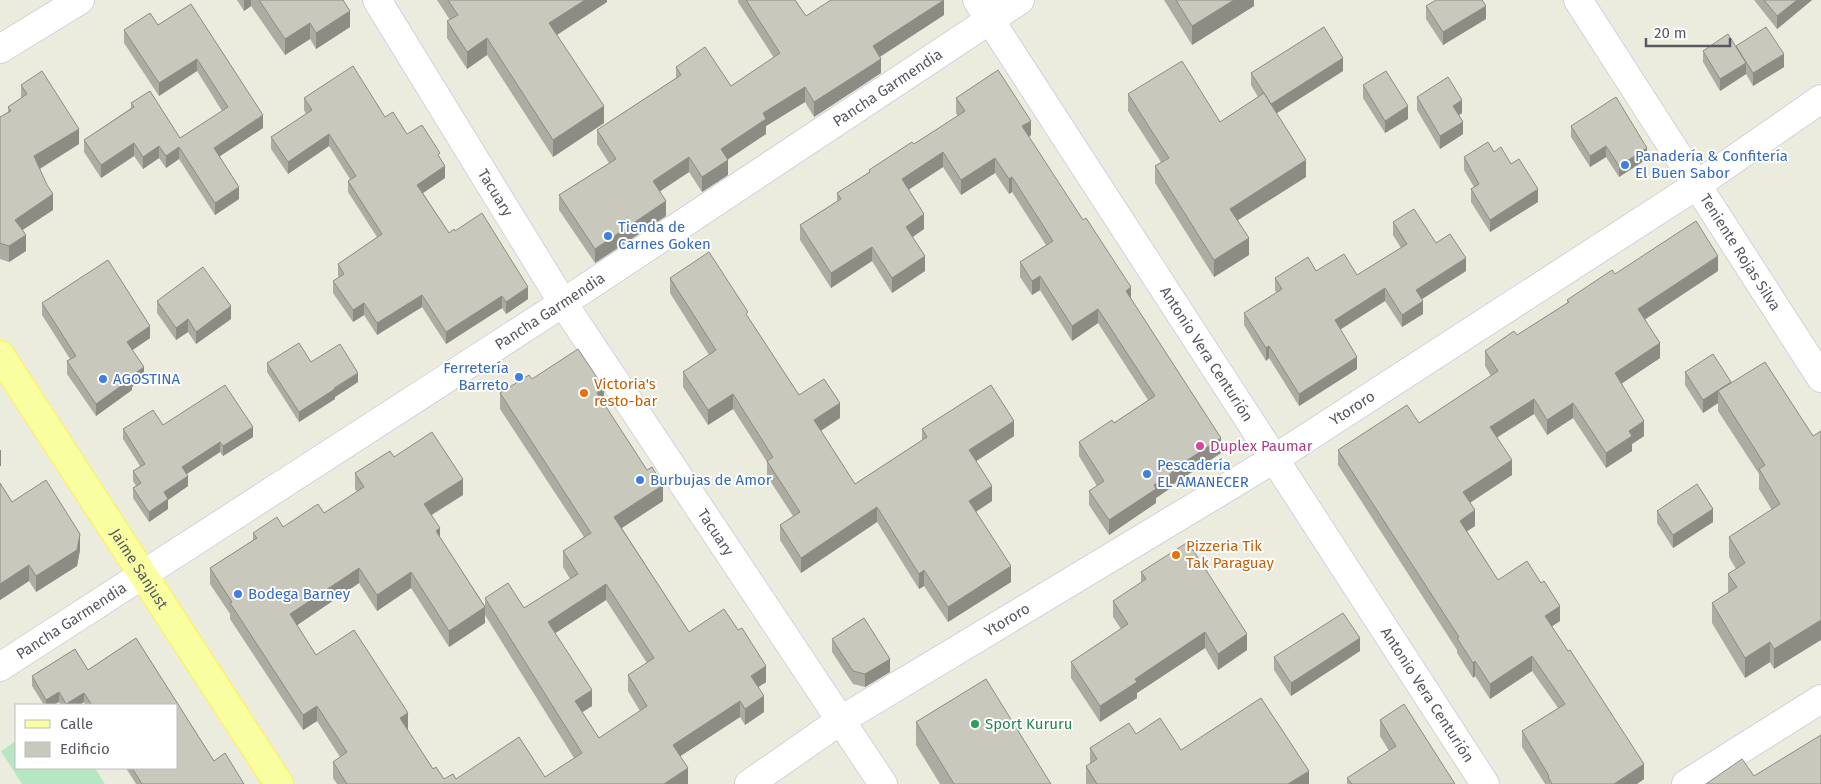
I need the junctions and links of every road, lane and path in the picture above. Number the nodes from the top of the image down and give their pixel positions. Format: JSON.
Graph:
{"nodes":[{"id":1,"x":80,"y":0,"type":"edge"},
{"id":2,"x":377,"y":0,"type":"edge"},
{"id":3,"x":1020,"y":0,"type":"edge"},
{"id":4,"x":1578,"y":0,"type":"edge"},
{"id":5,"x":983,"y":10,"type":"edge"},
{"id":6,"x":0,"y":49,"type":"edge"},
{"id":7,"x":1821,"y":99,"type":"edge"},
{"id":8,"x":1697,"y":185,"type":"junction"},
{"id":9,"x":563,"y":303,"type":"junction"},
{"id":10,"x":0,"y":354,"type":"edge"},
{"id":11,"x":1821,"y":378,"type":"edge"},
{"id":12,"x":1274,"y":459,"type":"junction"},
{"id":13,"x":142,"y":575,"type":"junction"},
{"id":14,"x":0,"y":667,"type":"edge"},
{"id":15,"x":1821,"y":699,"type":"edge"},
{"id":16,"x":841,"y":720,"type":"junction"},
{"id":17,"x":278,"y":784,"type":"edge"},
{"id":18,"x":749,"y":784,"type":"edge"},
{"id":19,"x":883,"y":784,"type":"edge"},
{"id":20,"x":1485,"y":784,"type":"edge"},
{"id":21,"x":1686,"y":784,"type":"edge"}],
"edges":[{"from":1,"to":6,"type":"street"},
{"from":2,"to":9,"type":"street","name":"Tacuary"},
{"from":3,"to":5,"type":"street","name":"Pancha Garmendia"},
{"from":4,"to":8,"type":"street","name":"Teniente Rojas Silva"},
{"from":5,"to":9,"type":"street","name":"Pancha Garmendia"},
{"from":5,"to":12,"type":"street","name":"Antonio Vera Centurión"},
{"from":7,"to":8,"type":"street","name":"Ytororo"},
{"from":8,"to":11,"type":"street","name":"Teniente Rojas Silva"},
{"from":8,"to":12,"type":"street","name":"Ytororo"},
{"from":9,"to":13,"type":"street","name":"Pancha Garmendia"},
{"from":9,"to":16,"type":"street","name":"Tacuary"},
{"from":10,"to":13,"type":"main road","name":"Jaime Sanjust"},
{"from":12,"to":16,"type":"street","name":"Ytororo"},
{"from":12,"to":20,"type":"street","name":"Antonio Vera Centurión"},
{"from":13,"to":14,"type":"street","name":"Pancha Garmendia"},
{"from":13,"to":17,"type":"main road","name":"Jaime Sanjust"},
{"from":15,"to":21,"type":"street"},
{"from":16,"to":18,"type":"street","name":"Ytororo"},
{"from":16,"to":19,"type":"street","name":"Tacuary"}]}
